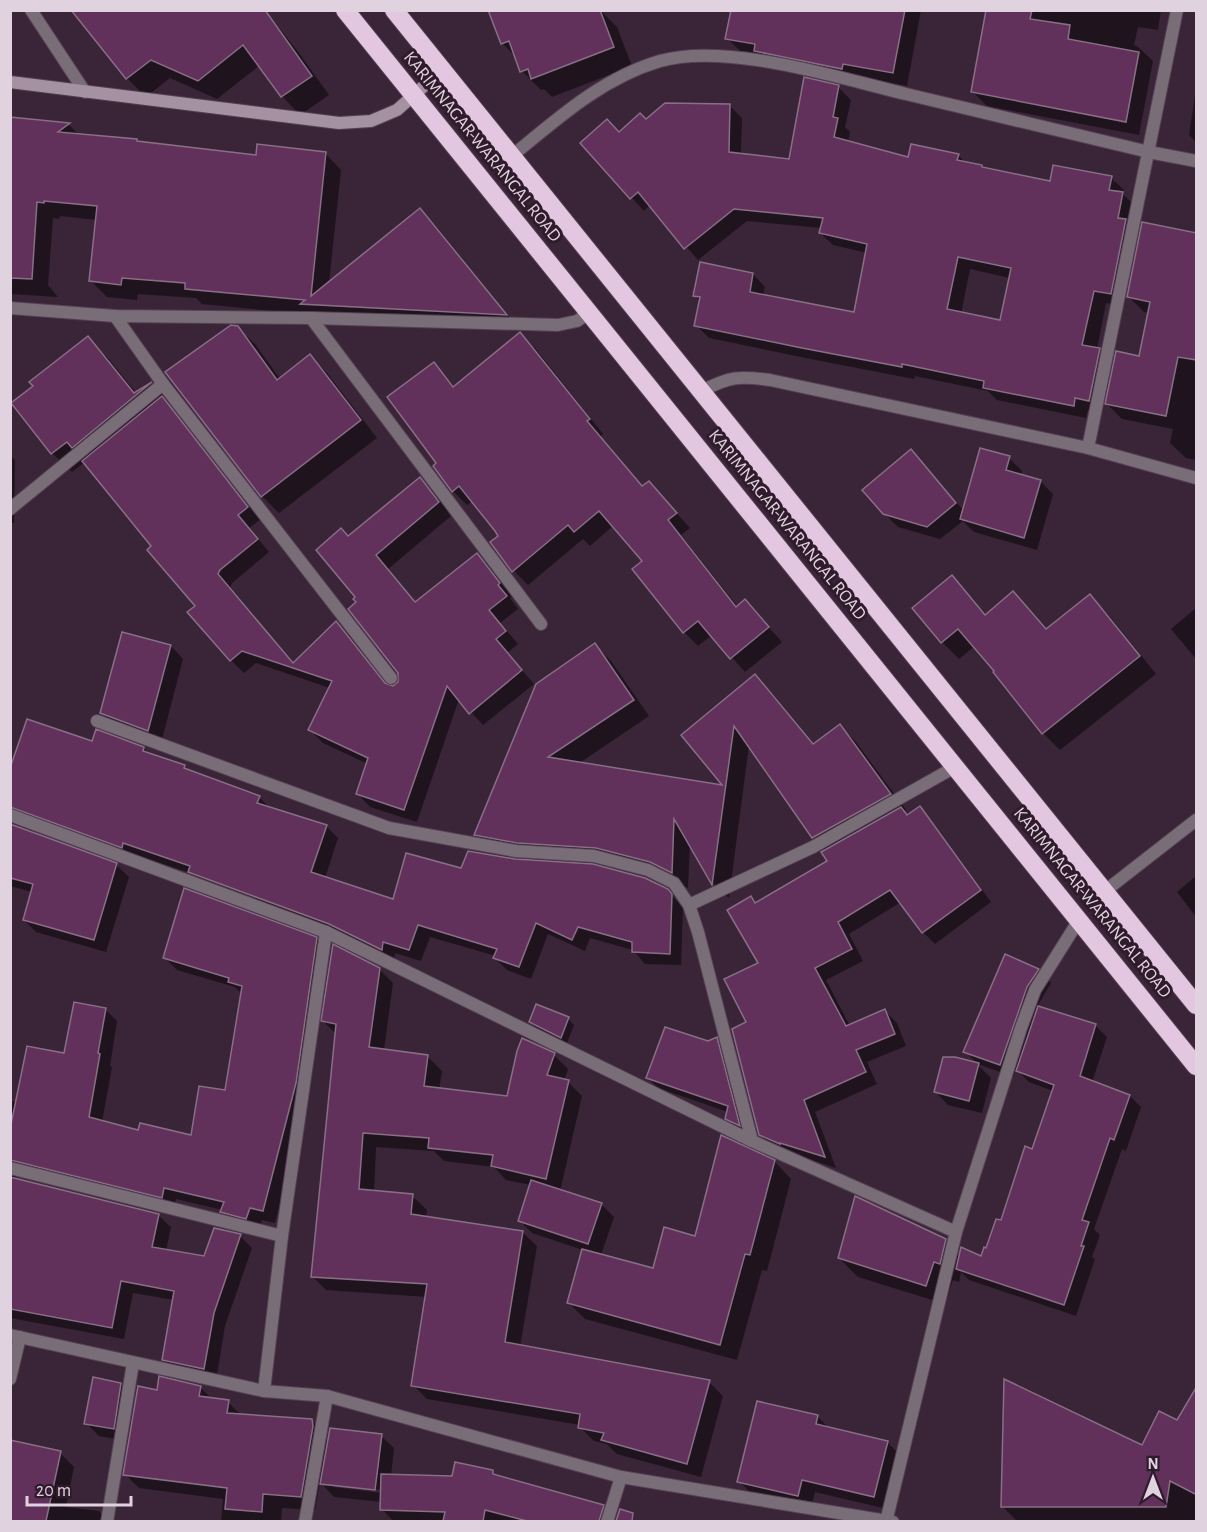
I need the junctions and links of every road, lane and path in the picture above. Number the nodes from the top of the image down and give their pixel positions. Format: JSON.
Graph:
{"nodes":[{"id":1,"x":31,"y":10,"type":"edge"},
{"id":2,"x":345,"y":10,"type":"edge"},
{"id":3,"x":394,"y":10,"type":"edge"},
{"id":4,"x":1177,"y":10,"type":"edge"},
{"id":5,"x":442,"y":70,"type":"junction"},
{"id":6,"x":10,"y":82,"type":"edge"},
{"id":7,"x":85,"y":92,"type":"junction"},
{"id":8,"x":413,"y":95,"type":"junction"},
{"id":9,"x":1149,"y":152,"type":"junction"},
{"id":10,"x":512,"y":156,"type":"junction"},
{"id":11,"x":1197,"y":161,"type":"edge"},
{"id":12,"x":10,"y":308,"type":"edge"},
{"id":13,"x":589,"y":313,"type":"junction"},
{"id":14,"x":115,"y":316,"type":"junction"},
{"id":15,"x":311,"y":318,"type":"junction"},
{"id":16,"x":163,"y":384,"type":"junction"},
{"id":17,"x":702,"y":391,"type":"junction"},
{"id":18,"x":1088,"y":448,"type":"junction"},
{"id":19,"x":1197,"y":478,"type":"edge"},
{"id":20,"x":10,"y":509,"type":"edge"},
{"id":21,"x":541,"y":624,"type":"dead end"},
{"id":22,"x":391,"y":678,"type":"dead end"},
{"id":23,"x":97,"y":720,"type":"dead end"},
{"id":24,"x":955,"y":766,"type":"junction"},
{"id":25,"x":10,"y":815,"type":"edge"},
{"id":26,"x":1197,"y":820,"type":"edge"},
{"id":27,"x":1105,"y":891,"type":"junction"},
{"id":28,"x":689,"y":905,"type":"junction"},
{"id":29,"x":1079,"y":920,"type":"junction"},
{"id":30,"x":326,"y":932,"type":"junction"},
{"id":31,"x":1197,"y":1005,"type":"edge"},
{"id":32,"x":1197,"y":1066,"type":"edge"},
{"id":33,"x":752,"y":1141,"type":"junction"},
{"id":34,"x":10,"y":1168,"type":"edge"},
{"id":35,"x":956,"y":1232,"type":"junction"},
{"id":36,"x":282,"y":1236,"type":"junction"},
{"id":37,"x":16,"y":1336,"type":"edge"},
{"id":38,"x":133,"y":1363,"type":"junction"},
{"id":39,"x":10,"y":1379,"type":"edge"},
{"id":40,"x":264,"y":1391,"type":"junction"},
{"id":41,"x":327,"y":1396,"type":"junction"},
{"id":42,"x":621,"y":1477,"type":"junction"},
{"id":43,"x":107,"y":1521,"type":"edge"},
{"id":44,"x":305,"y":1521,"type":"edge"},
{"id":45,"x":607,"y":1521,"type":"edge"},
{"id":46,"x":888,"y":1521,"type":"edge"}],
"edges":[{"from":1,"to":7,"type":"street"},
{"from":2,"to":8,"type":"highway","name":"KARIMNAGAR-WARANGAL ROAD"},
{"from":3,"to":5,"type":"highway","name":"KARIMNAGAR-WARANGAL ROAD"},
{"from":4,"to":9,"type":"street"},
{"from":5,"to":8,"type":"street"},
{"from":5,"to":10,"type":"highway","name":"KARIMNAGAR-WARANGAL ROAD"},
{"from":6,"to":7,"type":"street"},
{"from":7,"to":8,"type":"street"},
{"from":8,"to":13,"type":"highway","name":"KARIMNAGAR-WARANGAL ROAD"},
{"from":9,"to":10,"type":"street"},
{"from":9,"to":11,"type":"street"},
{"from":9,"to":18,"type":"street"},
{"from":10,"to":17,"type":"highway","name":"KARIMNAGAR-WARANGAL ROAD"},
{"from":12,"to":14,"type":"street"},
{"from":13,"to":15,"type":"street"},
{"from":13,"to":24,"type":"highway","name":"KARIMNAGAR-WARANGAL ROAD"},
{"from":14,"to":15,"type":"street"},
{"from":14,"to":16,"type":"street"},
{"from":15,"to":21,"type":"street"},
{"from":16,"to":20,"type":"street"},
{"from":16,"to":22,"type":"street"},
{"from":17,"to":18,"type":"street"},
{"from":17,"to":27,"type":"highway","name":"KARIMNAGAR-WARANGAL ROAD"},
{"from":18,"to":19,"type":"street"},
{"from":23,"to":28,"type":"street"},
{"from":24,"to":28,"type":"street"},
{"from":24,"to":29,"type":"highway","name":"KARIMNAGAR-WARANGAL ROAD"},
{"from":25,"to":30,"type":"street"},
{"from":26,"to":27,"type":"street"},
{"from":27,"to":31,"type":"highway","name":"KARIMNAGAR-WARANGAL ROAD"},
{"from":28,"to":33,"type":"street"},
{"from":29,"to":32,"type":"highway","name":"KARIMNAGAR-WARANGAL ROAD"},
{"from":29,"to":35,"type":"street"},
{"from":30,"to":33,"type":"street"},
{"from":30,"to":36,"type":"street"},
{"from":33,"to":35,"type":"street"},
{"from":34,"to":36,"type":"street"},
{"from":35,"to":46,"type":"street"},
{"from":36,"to":40,"type":"street"},
{"from":37,"to":38,"type":"street"},
{"from":37,"to":39,"type":"street"},
{"from":38,"to":40,"type":"street"},
{"from":38,"to":43,"type":"street"},
{"from":40,"to":41,"type":"street"},
{"from":41,"to":42,"type":"street"},
{"from":41,"to":44,"type":"street"},
{"from":42,"to":45,"type":"street"},
{"from":42,"to":46,"type":"street"}]}
